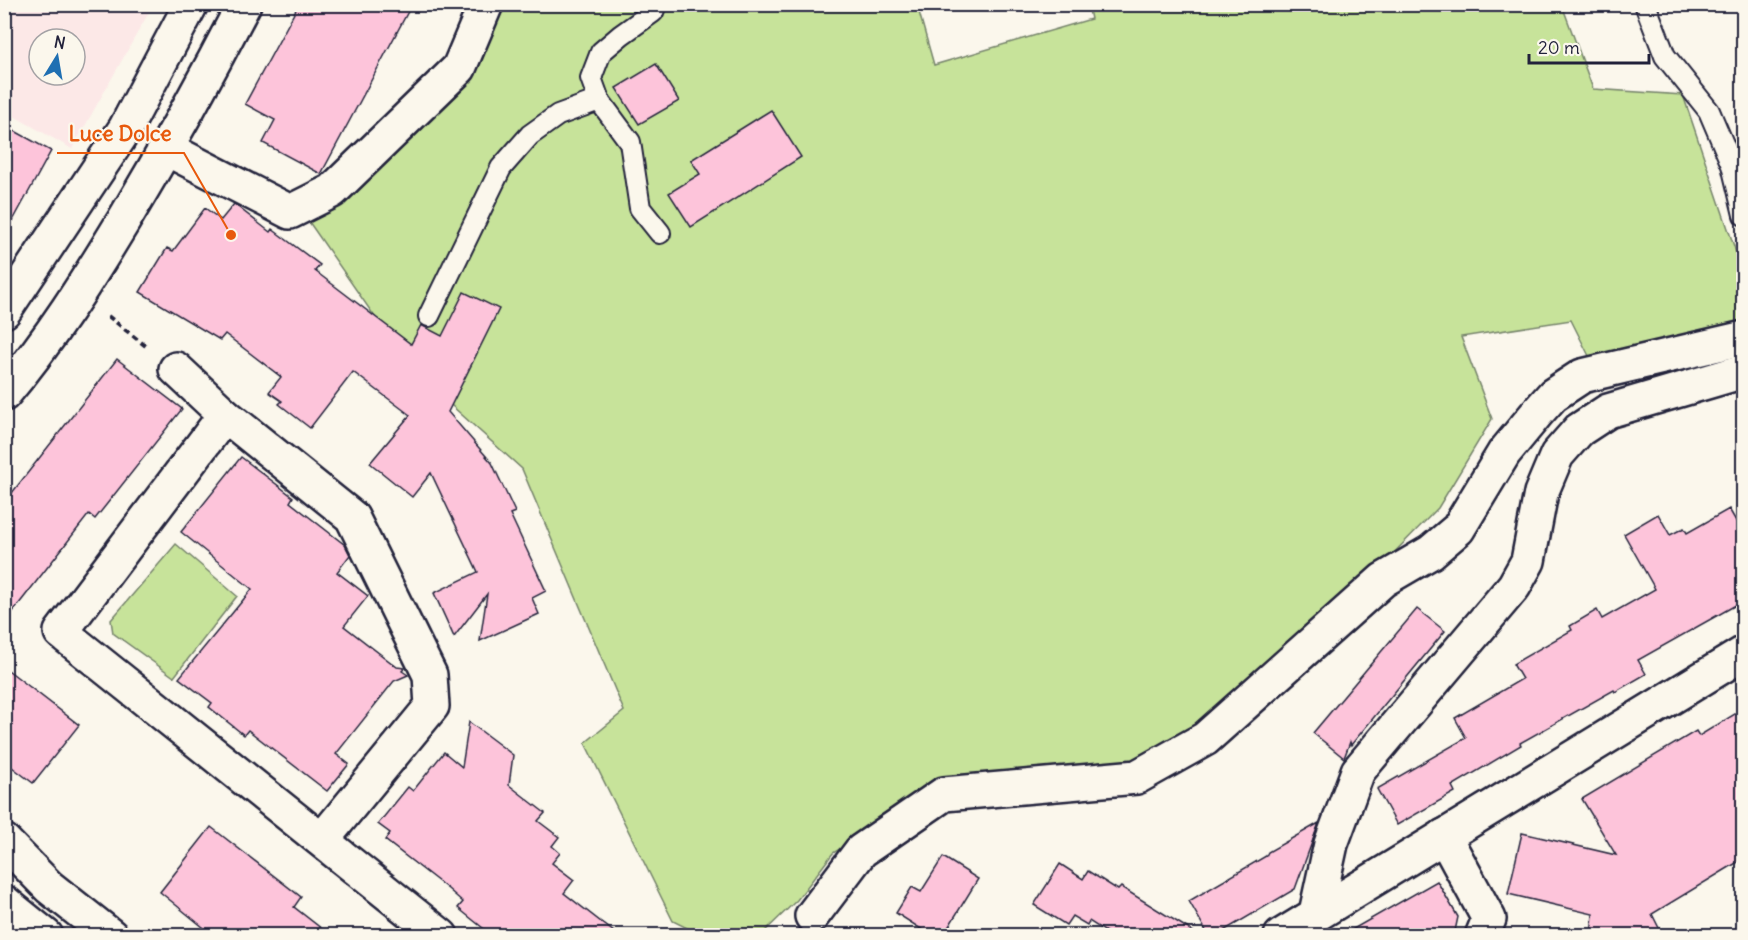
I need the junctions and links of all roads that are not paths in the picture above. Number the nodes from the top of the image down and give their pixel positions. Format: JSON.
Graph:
{"nodes":[{"id":1,"x":191,"y":4,"type":"edge"},
{"id":2,"x":244,"y":4,"type":"edge"},
{"id":3,"x":486,"y":4,"type":"edge"},
{"id":4,"x":656,"y":4,"type":"edge"},
{"id":5,"x":1645,"y":4,"type":"edge"},
{"id":6,"x":599,"y":100,"type":"junction"},
{"id":7,"x":167,"y":149,"type":"junction"},
{"id":8,"x":1743,"y":215,"type":"edge"},
{"id":9,"x":660,"y":233,"type":"dead end"},
{"id":10,"x":4,"y":311,"type":"edge"},
{"id":11,"x":429,"y":316,"type":"dead end"},
{"id":12,"x":1743,"y":338,"type":"edge"},
{"id":13,"x":176,"y":369,"type":"road end"},
{"id":14,"x":1743,"y":371,"type":"edge"},
{"id":15,"x":4,"y":394,"type":"edge"},
{"id":16,"x":225,"y":415,"type":"junction"},
{"id":17,"x":1743,"y":653,"type":"edge"},
{"id":18,"x":1444,"y":836,"type":"junction"},
{"id":19,"x":322,"y":840,"type":"junction"},
{"id":20,"x":4,"y":841,"type":"edge"},
{"id":21,"x":4,"y":902,"type":"edge"},
{"id":22,"x":1316,"y":913,"type":"junction"},
{"id":23,"x":812,"y":916,"type":"dead end"},
{"id":24,"x":46,"y":936,"type":"edge"},
{"id":25,"x":111,"y":936,"type":"edge"},
{"id":26,"x":441,"y":936,"type":"edge"},
{"id":27,"x":1281,"y":936,"type":"edge"},
{"id":28,"x":1482,"y":936,"type":"edge"}],
"edges":[{"from":1,"to":10,"type":"street"},
{"from":2,"to":7,"type":"street"},
{"from":3,"to":7,"type":"street"},
{"from":4,"to":6,"type":"lane"},
{"from":5,"to":8,"type":"lane"},
{"from":6,"to":9,"type":"lane"},
{"from":6,"to":11,"type":"lane"},
{"from":7,"to":15,"type":"street"},
{"from":12,"to":23,"type":"street"},
{"from":13,"to":16,"type":"street"},
{"from":14,"to":22,"type":"street"},
{"from":16,"to":19,"type":"street"},
{"from":16,"to":19,"type":"street"},
{"from":17,"to":18,"type":"street"},
{"from":18,"to":22,"type":"street"},
{"from":18,"to":28,"type":"street"},
{"from":19,"to":26,"type":"street"},
{"from":20,"to":25,"type":"street"},
{"from":21,"to":24,"type":"street"},
{"from":22,"to":27,"type":"street"}]}
